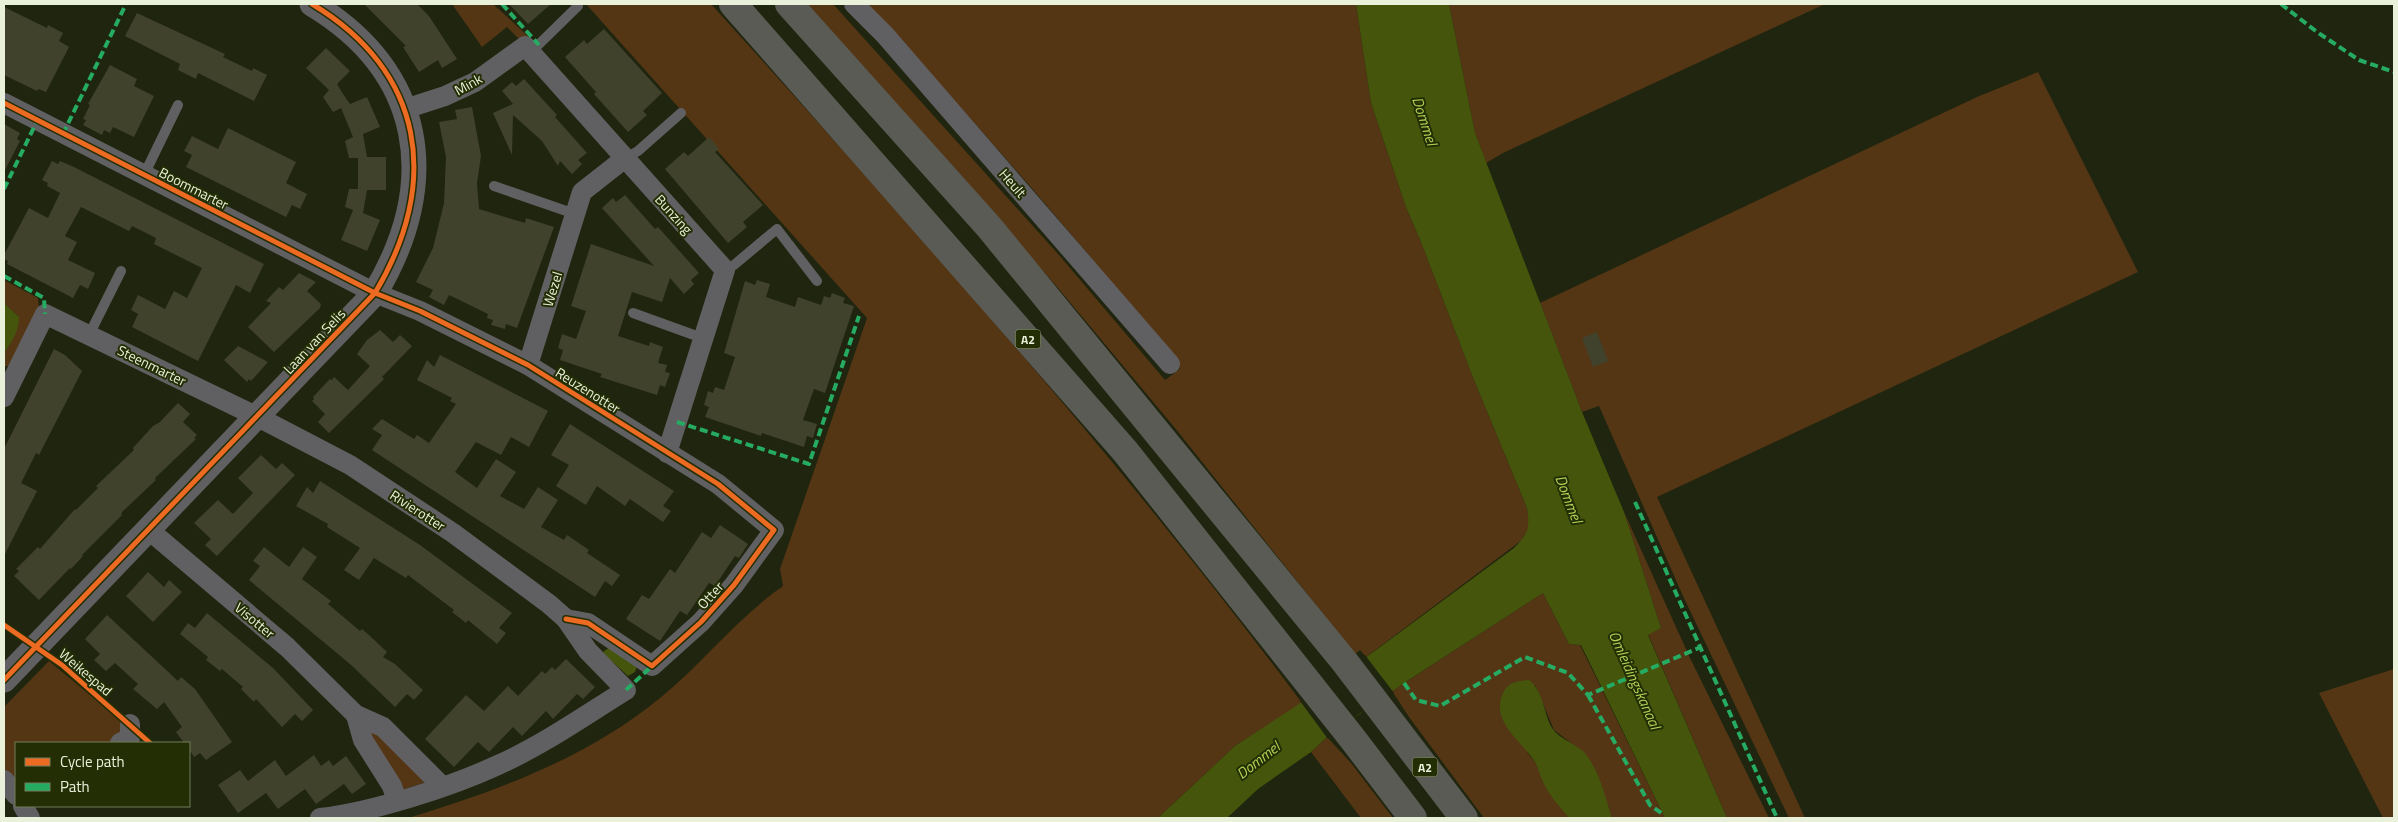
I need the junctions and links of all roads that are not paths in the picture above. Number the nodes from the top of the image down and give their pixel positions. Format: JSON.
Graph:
{"nodes":[{"id":1,"x":312,"y":4,"type":"edge"},
{"id":2,"x":733,"y":4,"type":"edge"},
{"id":3,"x":789,"y":4,"type":"edge"},
{"id":4,"x":854,"y":4,"type":"edge"},
{"id":5,"x":578,"y":6,"type":"dead end"},
{"id":6,"x":528,"y":49,"type":"junction"},
{"id":7,"x":4,"y":104,"type":"edge"},
{"id":8,"x":178,"y":105,"type":"dead end"},
{"id":9,"x":405,"y":109,"type":"junction"},
{"id":10,"x":681,"y":113,"type":"dead end"},
{"id":11,"x":624,"y":159,"type":"junction"},
{"id":12,"x":144,"y":175,"type":"junction"},
{"id":13,"x":494,"y":186,"type":"dead end"},
{"id":14,"x":576,"y":214,"type":"junction"},
{"id":15,"x":725,"y":270,"type":"junction"},
{"id":16,"x":121,"y":271,"type":"dead end"},
{"id":17,"x":817,"y":281,"type":"dead end"},
{"id":18,"x":375,"y":293,"type":"junction"},
{"id":19,"x":632,"y":313,"type":"dead end"},
{"id":20,"x":89,"y":335,"type":"junction"},
{"id":21,"x":704,"y":339,"type":"junction"},
{"id":22,"x":1170,"y":364,"type":"dead end"},
{"id":23,"x":528,"y":365,"type":"junction"},
{"id":24,"x":5,"y":392,"type":"edge"},
{"id":25,"x":258,"y":417,"type":"junction"},
{"id":26,"x":667,"y":453,"type":"junction"},
{"id":27,"x":150,"y":530,"type":"junction"},
{"id":28,"x":774,"y":530,"type":"joint"},
{"id":29,"x":566,"y":619,"type":"junction"},
{"id":30,"x":652,"y":666,"type":"joint"},
{"id":31,"x":4,"y":680,"type":"edge"},
{"id":32,"x":356,"y":716,"type":"junction"},
{"id":33,"x":130,"y":724,"type":"dead end"},
{"id":34,"x":122,"y":742,"type":"edge"},
{"id":35,"x":4,"y":780,"type":"edge"},
{"id":36,"x":442,"y":786,"type":"junction"},
{"id":37,"x":15,"y":794,"type":"edge"},
{"id":38,"x":398,"y":801,"type":"junction"},
{"id":39,"x":24,"y":807,"type":"edge"},
{"id":40,"x":30,"y":818,"type":"edge"},
{"id":41,"x":320,"y":818,"type":"edge"},
{"id":42,"x":1413,"y":818,"type":"edge"},
{"id":43,"x":1464,"y":818,"type":"edge"}],
"edges":[{"from":1,"to":9,"type":"street","name":"Laan van Selis"},
{"from":2,"to":42,"type":"highway","number":"A2"},
{"from":3,"to":43,"type":"highway","number":"A2"},
{"from":4,"to":22,"type":"street","name":"Heult"},
{"from":5,"to":6,"type":"lane"},
{"from":6,"to":9,"type":"street","name":"Mink"},
{"from":6,"to":11,"type":"street","name":"Bunzing"},
{"from":7,"to":12,"type":"street","name":"Boommarter"},
{"from":8,"to":12,"type":"lane"},
{"from":9,"to":18,"type":"street","name":"Laan van Selis"},
{"from":10,"to":11,"type":"lane"},
{"from":11,"to":14,"type":"street","name":"Wezel"},
{"from":11,"to":15,"type":"street","name":"Bunzing"},
{"from":12,"to":18,"type":"street","name":"Boommarter"},
{"from":13,"to":14,"type":"lane"},
{"from":14,"to":23,"type":"street","name":"Wezel"},
{"from":15,"to":17,"type":"lane"},
{"from":15,"to":21,"type":"street"},
{"from":16,"to":20,"type":"lane"},
{"from":18,"to":23,"type":"street","name":"Reuzenotter"},
{"from":18,"to":25,"type":"street","name":"Laan van Selis"},
{"from":19,"to":21,"type":"lane"},
{"from":20,"to":24,"type":"street","name":"Steenmarter"},
{"from":20,"to":25,"type":"street","name":"Steenmarter"},
{"from":21,"to":26,"type":"street"},
{"from":23,"to":26,"type":"street","name":"Reuzenotter"},
{"from":25,"to":27,"type":"street","name":"Laan van Selis"},
{"from":25,"to":29,"type":"street","name":"Rivierotter"},
{"from":26,"to":28,"type":"street","name":"Reuzenotter"},
{"from":27,"to":31,"type":"street","name":"Laan van Selis"},
{"from":27,"to":32,"type":"street","name":"Visotter"},
{"from":28,"to":30,"type":"street","name":"Otter"},
{"from":29,"to":30,"type":"street","name":"Rivierotter"},
{"from":29,"to":36,"type":"street","name":"Rivierotter"},
{"from":32,"to":36,"type":"street","name":"Visotter"},
{"from":32,"to":38,"type":"street","name":"Visotter"},
{"from":33,"to":34,"type":"street"},
{"from":35,"to":37,"type":"street"},
{"from":36,"to":38,"type":"street"},
{"from":38,"to":41,"type":"street"},
{"from":39,"to":40,"type":"street"}]}
